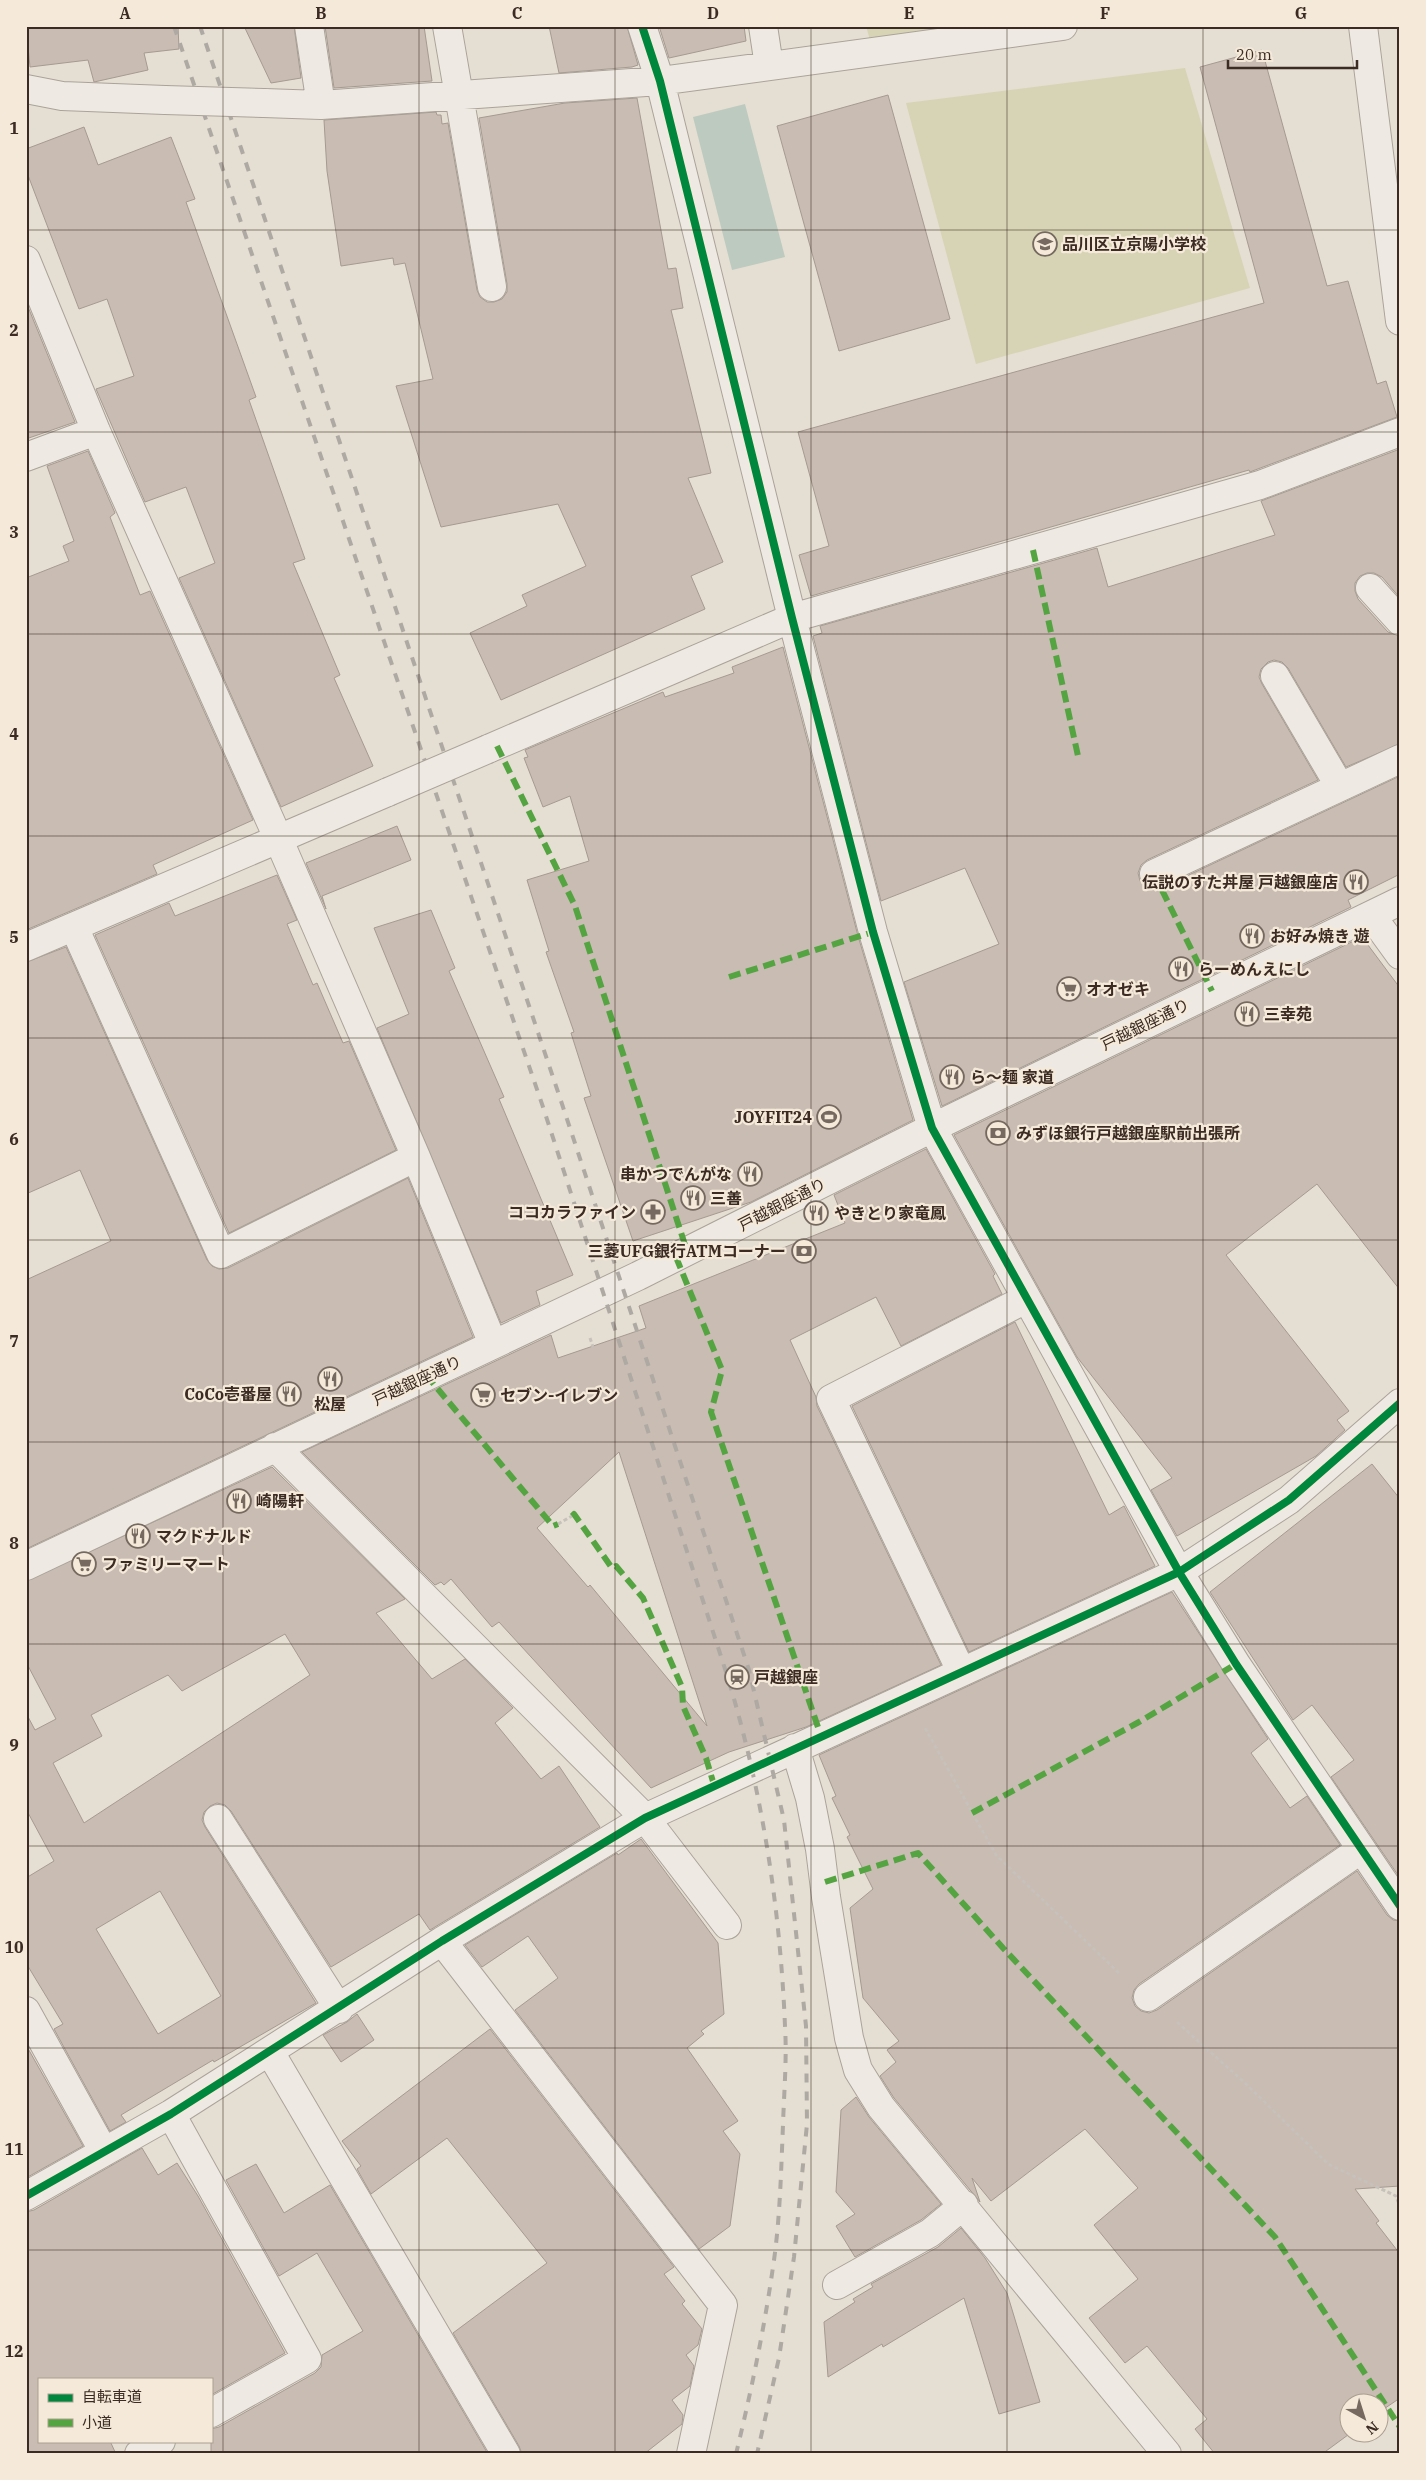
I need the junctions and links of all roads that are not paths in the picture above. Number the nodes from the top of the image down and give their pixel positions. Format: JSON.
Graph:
{"nodes":[{"id":1,"x":309,"y":26,"type":"edge"},
{"id":2,"x":447,"y":26,"type":"edge"},
{"id":3,"x":642,"y":26,"type":"edge"},
{"id":4,"x":763,"y":26,"type":"edge"},
{"id":5,"x":1063,"y":26,"type":"edge"},
{"id":6,"x":1363,"y":26,"type":"edge"},
{"id":7,"x":769,"y":66,"type":"junction"},
{"id":8,"x":660,"y":81,"type":"junction"},
{"id":9,"x":26,"y":89,"type":"edge"},
{"id":10,"x":457,"y":95,"type":"junction"},
{"id":11,"x":321,"y":105,"type":"junction"},
{"id":12,"x":26,"y":260,"type":"edge"},
{"id":13,"x":492,"y":288,"type":"dead end"},
{"id":14,"x":1400,"y":321,"type":"edge"},
{"id":15,"x":96,"y":431,"type":"junction"},
{"id":16,"x":1400,"y":432,"type":"edge"},
{"id":17,"x":26,"y":457,"type":"edge"},
{"id":18,"x":1370,"y":588,"type":"dead end"},
{"id":19,"x":792,"y":618,"type":"junction"},
{"id":20,"x":1400,"y":621,"type":"edge"},
{"id":21,"x":1275,"y":676,"type":"dead end"},
{"id":22,"x":1400,"y":759,"type":"edge"},
{"id":23,"x":1340,"y":786,"type":"junction"},
{"id":24,"x":278,"y":838,"type":"junction"},
{"id":25,"x":1154,"y":874,"type":"dead end"},
{"id":26,"x":1400,"y":901,"type":"edge"},
{"id":27,"x":1371,"y":915,"type":"junction"},
{"id":28,"x":74,"y":927,"type":"junction"},
{"id":29,"x":26,"y":947,"type":"edge"},
{"id":30,"x":1400,"y":955,"type":"edge"},
{"id":31,"x":932,"y":1128,"type":"junction"},
{"id":32,"x":416,"y":1157,"type":"junction"},
{"id":33,"x":1026,"y":1299,"type":"junction"},
{"id":34,"x":493,"y":1344,"type":"junction"},
{"id":35,"x":1400,"y":1403,"type":"edge"},
{"id":36,"x":275,"y":1447,"type":"junction"},
{"id":37,"x":29,"y":1557,"type":"edge"},
{"id":38,"x":1179,"y":1572,"type":"junction"},
{"id":39,"x":961,"y":1671,"type":"junction"},
{"id":40,"x":795,"y":1748,"type":"junction"},
{"id":41,"x":645,"y":1818,"type":"junction"},
{"id":42,"x":218,"y":1819,"type":"dead end"},
{"id":43,"x":1360,"y":1850,"type":"junction"},
{"id":44,"x":1400,"y":1906,"type":"edge"},
{"id":45,"x":726,"y":1925,"type":"dead end"},
{"id":46,"x":442,"y":1941,"type":"junction"},
{"id":47,"x":1148,"y":1998,"type":"dead end"},
{"id":48,"x":338,"y":2009,"type":"junction"},
{"id":49,"x":26,"y":2011,"type":"edge"},
{"id":50,"x":270,"y":2052,"type":"junction"},
{"id":51,"x":171,"y":2114,"type":"junction"},
{"id":52,"x":104,"y":2152,"type":"junction"},
{"id":53,"x":26,"y":2196,"type":"edge"},
{"id":54,"x":964,"y":2205,"type":"junction"},
{"id":55,"x":837,"y":2285,"type":"dead end"},
{"id":56,"x":212,"y":2412,"type":"edge"},
{"id":57,"x":159,"y":2442,"type":"edge"},
{"id":58,"x":139,"y":2454,"type":"edge"},
{"id":59,"x":506,"y":2454,"type":"edge"},
{"id":60,"x":691,"y":2454,"type":"edge"},
{"id":61,"x":1167,"y":2454,"type":"edge"}],
"edges":[{"from":1,"to":11,"type":"street"},
{"from":2,"to":10,"type":"street"},
{"from":3,"to":8,"type":"street"},
{"from":4,"to":7,"type":"street"},
{"from":5,"to":7,"type":"street"},
{"from":6,"to":14,"type":"street"},
{"from":7,"to":8,"type":"street"},
{"from":8,"to":10,"type":"street"},
{"from":8,"to":19,"type":"street"},
{"from":9,"to":11,"type":"street","bridge":true},
{"from":10,"to":11,"type":"street"},
{"from":10,"to":13,"type":"street"},
{"from":12,"to":15,"type":"street"},
{"from":15,"to":17,"type":"street"},
{"from":15,"to":24,"type":"street"},
{"from":16,"to":19,"type":"street"},
{"from":18,"to":20,"type":"street"},
{"from":19,"to":24,"type":"street","bridge":true},
{"from":19,"to":31,"type":"street"},
{"from":21,"to":23,"type":"street"},
{"from":22,"to":23,"type":"street"},
{"from":23,"to":25,"type":"street"},
{"from":24,"to":28,"type":"street"},
{"from":24,"to":32,"type":"street"},
{"from":26,"to":27,"type":"street","name":"戸越銀座通り"},
{"from":27,"to":30,"type":"street"},
{"from":27,"to":31,"type":"street","name":"戸越銀座通り"},
{"from":28,"to":29,"type":"street"},
{"from":28,"to":32,"type":"street"},
{"from":31,"to":33,"type":"street"},
{"from":31,"to":34,"type":"street","name":"戸越銀座通り"},
{"from":32,"to":34,"type":"street"},
{"from":33,"to":38,"type":"street"},
{"from":33,"to":39,"type":"street"},
{"from":34,"to":36,"type":"street","name":"戸越銀座通り"},
{"from":35,"to":38,"type":"street"},
{"from":36,"to":37,"type":"street","name":"戸越銀座通り"},
{"from":36,"to":41,"type":"street"},
{"from":38,"to":39,"type":"street"},
{"from":38,"to":43,"type":"street"},
{"from":39,"to":40,"type":"street"},
{"from":40,"to":41,"type":"street"},
{"from":40,"to":54,"type":"street"},
{"from":41,"to":45,"type":"street"},
{"from":41,"to":46,"type":"street"},
{"from":42,"to":48,"type":"street"},
{"from":43,"to":44,"type":"street"},
{"from":43,"to":47,"type":"street"},
{"from":46,"to":48,"type":"street"},
{"from":46,"to":60,"type":"street"},
{"from":48,"to":50,"type":"street"},
{"from":49,"to":52,"type":"street"},
{"from":50,"to":51,"type":"street"},
{"from":50,"to":59,"type":"street"},
{"from":51,"to":52,"type":"street"},
{"from":51,"to":56,"type":"street"},
{"from":52,"to":53,"type":"street"},
{"from":54,"to":55,"type":"street"},
{"from":54,"to":61,"type":"street"},
{"from":57,"to":58,"type":"street"}]}
